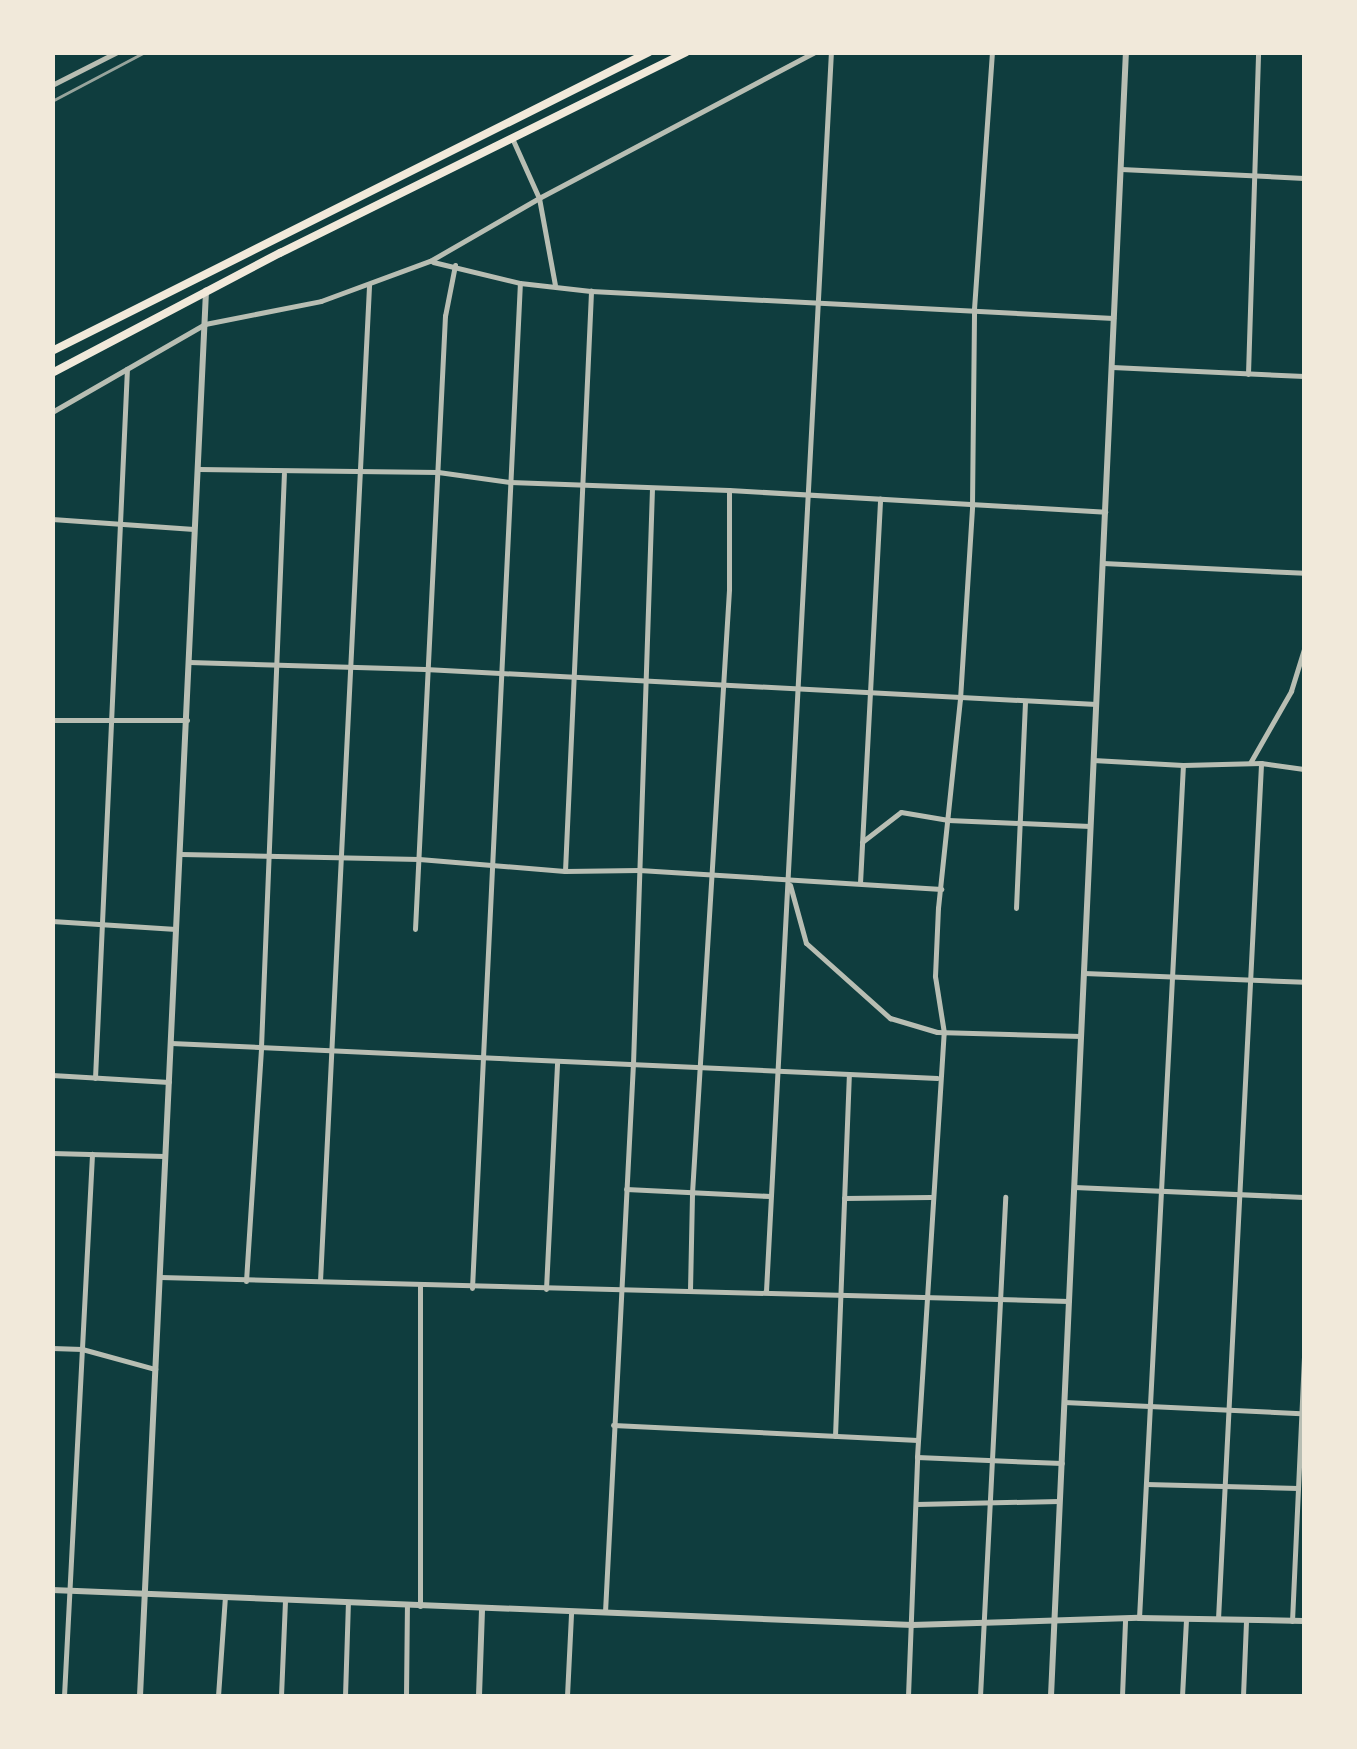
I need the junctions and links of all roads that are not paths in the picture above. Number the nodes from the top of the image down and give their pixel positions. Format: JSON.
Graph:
{"nodes":[{"id":1,"x":117,"y":52,"type":"edge"},
{"id":2,"x":648,"y":52,"type":"edge"},
{"id":3,"x":686,"y":52,"type":"edge"},
{"id":4,"x":815,"y":52,"type":"edge"},
{"id":5,"x":830,"y":52,"type":"edge"},
{"id":6,"x":992,"y":52,"type":"edge"},
{"id":7,"x":1126,"y":52,"type":"edge"},
{"id":8,"x":1258,"y":52,"type":"edge"},
{"id":9,"x":52,"y":85,"type":"edge"},
{"id":10,"x":512,"y":138,"type":"junction"},
{"id":11,"x":1120,"y":169,"type":"junction"},
{"id":12,"x":1252,"y":175,"type":"junction"},
{"id":13,"x":1304,"y":178,"type":"edge"},
{"id":14,"x":539,"y":198,"type":"junction"},
{"id":15,"x":430,"y":261,"type":"junction"},
{"id":16,"x":455,"y":265,"type":"junction"},
{"id":17,"x":520,"y":282,"type":"junction"},
{"id":18,"x":555,"y":284,"type":"junction"},
{"id":19,"x":368,"y":285,"type":"junction"},
{"id":20,"x":206,"y":291,"type":"junction"},
{"id":21,"x":590,"y":291,"type":"junction"},
{"id":22,"x":818,"y":300,"type":"junction"},
{"id":23,"x":974,"y":309,"type":"junction"},
{"id":24,"x":1113,"y":318,"type":"junction"},
{"id":25,"x":205,"y":324,"type":"junction"},
{"id":26,"x":52,"y":351,"type":"edge"},
{"id":27,"x":1112,"y":367,"type":"junction"},
{"id":28,"x":128,"y":368,"type":"junction"},
{"id":29,"x":53,"y":372,"type":"edge"},
{"id":30,"x":1248,"y":374,"type":"junction"},
{"id":31,"x":1304,"y":376,"type":"edge"},
{"id":32,"x":52,"y":388,"type":"edge"},
{"id":33,"x":52,"y":412,"type":"edge"},
{"id":34,"x":198,"y":469,"type":"junction"},
{"id":35,"x":359,"y":472,"type":"junction"},
{"id":36,"x":438,"y":472,"type":"junction"},
{"id":37,"x":284,"y":473,"type":"junction"},
{"id":38,"x":510,"y":482,"type":"junction"},
{"id":39,"x":582,"y":486,"type":"junction"},
{"id":40,"x":652,"y":488,"type":"junction"},
{"id":41,"x":730,"y":490,"type":"junction"},
{"id":42,"x":808,"y":494,"type":"junction"},
{"id":43,"x":880,"y":499,"type":"junction"},
{"id":44,"x":972,"y":506,"type":"junction"},
{"id":45,"x":1104,"y":512,"type":"junction"},
{"id":46,"x":52,"y":519,"type":"edge"},
{"id":47,"x":122,"y":522,"type":"junction"},
{"id":48,"x":196,"y":529,"type":"junction"},
{"id":49,"x":1102,"y":564,"type":"junction"},
{"id":50,"x":1304,"y":573,"type":"edge"},
{"id":51,"x":1304,"y":649,"type":"edge"},
{"id":52,"x":189,"y":662,"type":"junction"},
{"id":53,"x":276,"y":664,"type":"junction"},
{"id":54,"x":350,"y":666,"type":"junction"},
{"id":55,"x":427,"y":669,"type":"junction"},
{"id":56,"x":501,"y":673,"type":"junction"},
{"id":57,"x":571,"y":676,"type":"junction"},
{"id":58,"x":647,"y":680,"type":"junction"},
{"id":59,"x":721,"y":688,"type":"junction"},
{"id":60,"x":797,"y":691,"type":"junction"},
{"id":61,"x":871,"y":694,"type":"junction"},
{"id":62,"x":960,"y":699,"type":"junction"},
{"id":63,"x":1025,"y":702,"type":"junction"},
{"id":64,"x":1096,"y":704,"type":"junction"},
{"id":65,"x":112,"y":719,"type":"junction"},
{"id":66,"x":52,"y":720,"type":"edge"},
{"id":67,"x":187,"y":720,"type":"junction"},
{"id":68,"x":1094,"y":760,"type":"junction"},
{"id":69,"x":1261,"y":763,"type":"junction"},
{"id":70,"x":1183,"y":765,"type":"junction"},
{"id":71,"x":1249,"y":765,"type":"junction"},
{"id":72,"x":1304,"y":770,"type":"edge"},
{"id":73,"x":948,"y":820,"type":"junction"},
{"id":74,"x":1021,"y":822,"type":"junction"},
{"id":75,"x":1090,"y":826,"type":"junction"},
{"id":76,"x":862,"y":842,"type":"junction"},
{"id":77,"x":180,"y":854,"type":"junction"},
{"id":78,"x":268,"y":857,"type":"junction"},
{"id":79,"x":419,"y":859,"type":"junction"},
{"id":80,"x":340,"y":860,"type":"junction"},
{"id":81,"x":492,"y":863,"type":"junction"},
{"id":82,"x":639,"y":870,"type":"junction"},
{"id":83,"x":565,"y":871,"type":"junction"},
{"id":84,"x":710,"y":875,"type":"junction"},
{"id":85,"x":788,"y":878,"type":"junction"},
{"id":86,"x":860,"y":883,"type":"junction"},
{"id":87,"x":941,"y":889,"type":"junction"},
{"id":88,"x":1016,"y":908,"type":"dead end"},
{"id":89,"x":52,"y":921,"type":"edge"},
{"id":90,"x":101,"y":924,"type":"junction"},
{"id":91,"x":176,"y":929,"type":"junction"},
{"id":92,"x":415,"y":929,"type":"dead end"},
{"id":93,"x":1084,"y":973,"type":"junction"},
{"id":94,"x":1172,"y":976,"type":"junction"},
{"id":95,"x":1250,"y":980,"type":"junction"},
{"id":96,"x":1304,"y":982,"type":"edge"},
{"id":97,"x":944,"y":1033,"type":"junction"},
{"id":98,"x":1081,"y":1036,"type":"junction"},
{"id":99,"x":171,"y":1043,"type":"junction"},
{"id":100,"x":261,"y":1047,"type":"junction"},
{"id":101,"x":334,"y":1050,"type":"junction"},
{"id":102,"x":483,"y":1057,"type":"junction"},
{"id":103,"x":557,"y":1061,"type":"junction"},
{"id":104,"x":633,"y":1064,"type":"junction"},
{"id":105,"x":699,"y":1067,"type":"junction"},
{"id":106,"x":778,"y":1071,"type":"junction"},
{"id":107,"x":849,"y":1074,"type":"junction"},
{"id":108,"x":52,"y":1075,"type":"edge"},
{"id":109,"x":94,"y":1078,"type":"junction"},
{"id":110,"x":938,"y":1078,"type":"junction"},
{"id":111,"x":169,"y":1082,"type":"junction"},
{"id":112,"x":52,"y":1153,"type":"edge"},
{"id":113,"x":92,"y":1154,"type":"junction"},
{"id":114,"x":166,"y":1156,"type":"junction"},
{"id":115,"x":1074,"y":1187,"type":"junction"},
{"id":116,"x":626,"y":1190,"type":"junction"},
{"id":117,"x":1161,"y":1191,"type":"junction"},
{"id":118,"x":692,"y":1193,"type":"junction"},
{"id":119,"x":1239,"y":1194,"type":"junction"},
{"id":120,"x":770,"y":1196,"type":"junction"},
{"id":121,"x":1005,"y":1196,"type":"dead end"},
{"id":122,"x":932,"y":1197,"type":"junction"},
{"id":123,"x":844,"y":1198,"type":"junction"},
{"id":124,"x":1304,"y":1198,"type":"edge"},
{"id":125,"x":160,"y":1277,"type":"junction"},
{"id":126,"x":246,"y":1281,"type":"junction"},
{"id":127,"x":320,"y":1281,"type":"junction"},
{"id":128,"x":420,"y":1286,"type":"junction"},
{"id":129,"x":472,"y":1288,"type":"junction"},
{"id":130,"x":546,"y":1289,"type":"junction"},
{"id":131,"x":620,"y":1290,"type":"junction"},
{"id":132,"x":690,"y":1290,"type":"junction"},
{"id":133,"x":766,"y":1291,"type":"junction"},
{"id":134,"x":842,"y":1294,"type":"junction"},
{"id":135,"x":929,"y":1296,"type":"junction"},
{"id":136,"x":998,"y":1298,"type":"junction"},
{"id":137,"x":1069,"y":1301,"type":"junction"},
{"id":138,"x":52,"y":1348,"type":"edge"},
{"id":139,"x":82,"y":1349,"type":"junction"},
{"id":140,"x":1304,"y":1357,"type":"edge"},
{"id":141,"x":155,"y":1368,"type":"junction"},
{"id":142,"x":1064,"y":1402,"type":"junction"},
{"id":143,"x":1150,"y":1406,"type":"junction"},
{"id":144,"x":1228,"y":1410,"type":"junction"},
{"id":145,"x":1303,"y":1413,"type":"edge"},
{"id":146,"x":613,"y":1426,"type":"junction"},
{"id":147,"x":835,"y":1436,"type":"junction"},
{"id":148,"x":918,"y":1440,"type":"junction"},
{"id":149,"x":916,"y":1457,"type":"junction"},
{"id":150,"x":991,"y":1460,"type":"junction"},
{"id":151,"x":1062,"y":1462,"type":"junction"},
{"id":152,"x":1146,"y":1484,"type":"junction"},
{"id":153,"x":1224,"y":1486,"type":"junction"},
{"id":154,"x":1298,"y":1488,"type":"junction"},
{"id":155,"x":989,"y":1501,"type":"junction"},
{"id":156,"x":1059,"y":1501,"type":"junction"},
{"id":157,"x":916,"y":1504,"type":"junction"},
{"id":158,"x":1301,"y":1513,"type":"edge"},
{"id":159,"x":52,"y":1590,"type":"edge"},
{"id":160,"x":68,"y":1592,"type":"junction"},
{"id":161,"x":145,"y":1596,"type":"junction"},
{"id":162,"x":225,"y":1597,"type":"junction"},
{"id":163,"x":286,"y":1601,"type":"junction"},
{"id":164,"x":348,"y":1603,"type":"junction"},
{"id":165,"x":408,"y":1606,"type":"junction"},
{"id":166,"x":420,"y":1606,"type":"junction"},
{"id":167,"x":482,"y":1609,"type":"junction"},
{"id":168,"x":571,"y":1613,"type":"junction"},
{"id":169,"x":605,"y":1615,"type":"junction"},
{"id":170,"x":1139,"y":1618,"type":"junction"},
{"id":171,"x":1186,"y":1618,"type":"junction"},
{"id":172,"x":1218,"y":1618,"type":"junction"},
{"id":173,"x":1124,"y":1619,"type":"junction"},
{"id":174,"x":1246,"y":1619,"type":"junction"},
{"id":175,"x":1055,"y":1620,"type":"junction"},
{"id":176,"x":1292,"y":1621,"type":"junction"},
{"id":177,"x":1304,"y":1622,"type":"edge"},
{"id":178,"x":983,"y":1624,"type":"junction"},
{"id":179,"x":912,"y":1625,"type":"junction"},
{"id":180,"x":1304,"y":1682,"type":"edge"},
{"id":181,"x":64,"y":1696,"type":"edge"},
{"id":182,"x":140,"y":1696,"type":"edge"},
{"id":183,"x":218,"y":1696,"type":"edge"},
{"id":184,"x":281,"y":1696,"type":"edge"},
{"id":185,"x":345,"y":1696,"type":"edge"},
{"id":186,"x":406,"y":1696,"type":"edge"},
{"id":187,"x":478,"y":1696,"type":"edge"},
{"id":188,"x":567,"y":1696,"type":"edge"},
{"id":189,"x":908,"y":1696,"type":"edge"},
{"id":190,"x":980,"y":1696,"type":"edge"},
{"id":191,"x":1051,"y":1696,"type":"edge"},
{"id":192,"x":1122,"y":1696,"type":"edge"},
{"id":193,"x":1182,"y":1696,"type":"edge"},
{"id":194,"x":1243,"y":1696,"type":"edge"},
{"id":195,"x":1304,"y":1696,"type":"edge"}],
"edges":[{"from":1,"to":9,"type":"street"},
{"from":2,"to":26,"type":"main road"},
{"from":3,"to":10,"type":"main road"},
{"from":4,"to":14,"type":"street"},
{"from":5,"to":22,"type":"street"},
{"from":6,"to":23,"type":"street"},
{"from":7,"to":11,"type":"street"},
{"from":8,"to":12,"type":"street"},
{"from":10,"to":14,"type":"street"},
{"from":10,"to":20,"type":"main road"},
{"from":11,"to":12,"type":"street"},
{"from":11,"to":24,"type":"street"},
{"from":12,"to":13,"type":"street"},
{"from":12,"to":30,"type":"street"},
{"from":14,"to":15,"type":"street"},
{"from":14,"to":18,"type":"street"},
{"from":15,"to":16,"type":"street"},
{"from":15,"to":19,"type":"street"},
{"from":16,"to":17,"type":"street"},
{"from":16,"to":36,"type":"street"},
{"from":17,"to":18,"type":"street"},
{"from":17,"to":38,"type":"street"},
{"from":18,"to":21,"type":"street"},
{"from":19,"to":25,"type":"street"},
{"from":19,"to":35,"type":"street"},
{"from":20,"to":25,"type":"street"},
{"from":20,"to":29,"type":"main road"},
{"from":21,"to":22,"type":"street"},
{"from":21,"to":39,"type":"street"},
{"from":22,"to":23,"type":"street"},
{"from":22,"to":42,"type":"street"},
{"from":23,"to":24,"type":"street"},
{"from":23,"to":44,"type":"street"},
{"from":24,"to":27,"type":"street"},
{"from":25,"to":28,"type":"street"},
{"from":25,"to":34,"type":"street"},
{"from":27,"to":30,"type":"street"},
{"from":27,"to":45,"type":"street"},
{"from":28,"to":33,"type":"street"},
{"from":28,"to":47,"type":"street"},
{"from":29,"to":32,"type":"street"},
{"from":30,"to":31,"type":"street"},
{"from":34,"to":37,"type":"street"},
{"from":34,"to":48,"type":"street"},
{"from":35,"to":36,"type":"street"},
{"from":35,"to":37,"type":"street"},
{"from":35,"to":54,"type":"street"},
{"from":36,"to":38,"type":"street"},
{"from":36,"to":55,"type":"street"},
{"from":37,"to":53,"type":"street"},
{"from":38,"to":39,"type":"street"},
{"from":38,"to":56,"type":"street"},
{"from":39,"to":40,"type":"street"},
{"from":39,"to":57,"type":"street"},
{"from":40,"to":41,"type":"street"},
{"from":40,"to":58,"type":"street"},
{"from":41,"to":42,"type":"street"},
{"from":41,"to":59,"type":"street"},
{"from":42,"to":43,"type":"street"},
{"from":42,"to":60,"type":"street"},
{"from":43,"to":44,"type":"street"},
{"from":43,"to":61,"type":"street"},
{"from":44,"to":45,"type":"street"},
{"from":44,"to":62,"type":"street"},
{"from":45,"to":49,"type":"street"},
{"from":46,"to":47,"type":"street"},
{"from":47,"to":48,"type":"street"},
{"from":47,"to":65,"type":"street"},
{"from":48,"to":52,"type":"street"},
{"from":49,"to":50,"type":"street"},
{"from":49,"to":64,"type":"street"},
{"from":51,"to":71,"type":"street"},
{"from":52,"to":53,"type":"street"},
{"from":52,"to":67,"type":"street"},
{"from":53,"to":54,"type":"street"},
{"from":53,"to":78,"type":"street"},
{"from":54,"to":55,"type":"street"},
{"from":54,"to":80,"type":"street"},
{"from":55,"to":56,"type":"street"},
{"from":55,"to":79,"type":"street"},
{"from":56,"to":57,"type":"street"},
{"from":56,"to":81,"type":"street"},
{"from":57,"to":58,"type":"street"},
{"from":57,"to":83,"type":"street"},
{"from":58,"to":59,"type":"street"},
{"from":58,"to":82,"type":"street"},
{"from":59,"to":60,"type":"street"},
{"from":59,"to":84,"type":"street"},
{"from":60,"to":61,"type":"street"},
{"from":60,"to":85,"type":"street"},
{"from":61,"to":62,"type":"street"},
{"from":61,"to":76,"type":"street"},
{"from":62,"to":63,"type":"street"},
{"from":62,"to":73,"type":"street"},
{"from":63,"to":64,"type":"street"},
{"from":63,"to":74,"type":"street"},
{"from":64,"to":68,"type":"street"},
{"from":65,"to":66,"type":"street"},
{"from":65,"to":67,"type":"street"},
{"from":65,"to":90,"type":"street"},
{"from":67,"to":77,"type":"street"},
{"from":68,"to":70,"type":"street"},
{"from":68,"to":75,"type":"street"},
{"from":69,"to":71,"type":"street"},
{"from":69,"to":72,"type":"street"},
{"from":69,"to":95,"type":"street"},
{"from":70,"to":71,"type":"street"},
{"from":70,"to":94,"type":"street"},
{"from":73,"to":74,"type":"street"},
{"from":73,"to":76,"type":"street"},
{"from":73,"to":87,"type":"street"},
{"from":74,"to":75,"type":"street"},
{"from":74,"to":88,"type":"street"},
{"from":75,"to":93,"type":"street"},
{"from":76,"to":86,"type":"street"},
{"from":77,"to":78,"type":"street"},
{"from":77,"to":91,"type":"street"},
{"from":78,"to":80,"type":"street"},
{"from":78,"to":100,"type":"street"},
{"from":79,"to":80,"type":"street"},
{"from":79,"to":81,"type":"street"},
{"from":79,"to":92,"type":"street"},
{"from":80,"to":101,"type":"street"},
{"from":81,"to":83,"type":"street"},
{"from":81,"to":102,"type":"street"},
{"from":82,"to":83,"type":"street"},
{"from":82,"to":84,"type":"street"},
{"from":82,"to":104,"type":"street"},
{"from":84,"to":85,"type":"street"},
{"from":84,"to":105,"type":"street"},
{"from":85,"to":86,"type":"street"},
{"from":85,"to":97,"type":"street"},
{"from":85,"to":106,"type":"street"},
{"from":86,"to":87,"type":"street"},
{"from":87,"to":97,"type":"street"},
{"from":89,"to":90,"type":"street"},
{"from":90,"to":91,"type":"street"},
{"from":90,"to":109,"type":"street"},
{"from":91,"to":99,"type":"street"},
{"from":93,"to":94,"type":"street"},
{"from":93,"to":98,"type":"street"},
{"from":94,"to":95,"type":"street"},
{"from":94,"to":117,"type":"street"},
{"from":95,"to":96,"type":"street"},
{"from":95,"to":119,"type":"street"},
{"from":97,"to":98,"type":"street"},
{"from":97,"to":110,"type":"street"},
{"from":98,"to":115,"type":"street"},
{"from":99,"to":100,"type":"street"},
{"from":99,"to":111,"type":"street"},
{"from":100,"to":101,"type":"street"},
{"from":100,"to":126,"type":"street"},
{"from":101,"to":102,"type":"street"},
{"from":101,"to":127,"type":"street"},
{"from":102,"to":103,"type":"street"},
{"from":102,"to":129,"type":"street"},
{"from":103,"to":104,"type":"street"},
{"from":103,"to":130,"type":"street"},
{"from":104,"to":105,"type":"street"},
{"from":104,"to":116,"type":"street"},
{"from":105,"to":106,"type":"street"},
{"from":105,"to":118,"type":"street"},
{"from":106,"to":107,"type":"street"},
{"from":106,"to":120,"type":"street"},
{"from":107,"to":110,"type":"street"},
{"from":107,"to":123,"type":"street"},
{"from":108,"to":109,"type":"street"},
{"from":109,"to":111,"type":"street"},
{"from":110,"to":122,"type":"street"},
{"from":111,"to":114,"type":"street"},
{"from":112,"to":113,"type":"street"},
{"from":113,"to":114,"type":"street"},
{"from":113,"to":139,"type":"street"},
{"from":114,"to":125,"type":"street"},
{"from":115,"to":117,"type":"street"},
{"from":115,"to":137,"type":"street"},
{"from":116,"to":118,"type":"street"},
{"from":116,"to":131,"type":"street"},
{"from":117,"to":119,"type":"street"},
{"from":117,"to":143,"type":"street"},
{"from":118,"to":120,"type":"street"},
{"from":118,"to":132,"type":"street"},
{"from":119,"to":124,"type":"street"},
{"from":119,"to":144,"type":"street"},
{"from":120,"to":133,"type":"street"},
{"from":121,"to":136,"type":"street"},
{"from":122,"to":123,"type":"street"},
{"from":122,"to":135,"type":"street"},
{"from":123,"to":134,"type":"street"},
{"from":125,"to":126,"type":"street"},
{"from":125,"to":141,"type":"street"},
{"from":126,"to":127,"type":"street"},
{"from":127,"to":128,"type":"street"},
{"from":128,"to":129,"type":"street"},
{"from":128,"to":166,"type":"street"},
{"from":129,"to":130,"type":"street"},
{"from":130,"to":131,"type":"street"},
{"from":131,"to":132,"type":"street"},
{"from":131,"to":146,"type":"street"},
{"from":132,"to":133,"type":"street"},
{"from":133,"to":134,"type":"street"},
{"from":134,"to":135,"type":"street"},
{"from":134,"to":147,"type":"street"},
{"from":135,"to":136,"type":"street"},
{"from":135,"to":148,"type":"street"},
{"from":136,"to":137,"type":"street"},
{"from":136,"to":150,"type":"street"},
{"from":137,"to":142,"type":"street"},
{"from":138,"to":139,"type":"street"},
{"from":139,"to":141,"type":"street"},
{"from":139,"to":160,"type":"street"},
{"from":140,"to":145,"type":"street"},
{"from":141,"to":161,"type":"street"},
{"from":142,"to":143,"type":"street"},
{"from":142,"to":151,"type":"street"},
{"from":143,"to":144,"type":"street"},
{"from":143,"to":152,"type":"street"},
{"from":144,"to":145,"type":"street"},
{"from":144,"to":153,"type":"street"},
{"from":145,"to":154,"type":"street"},
{"from":146,"to":147,"type":"street"},
{"from":146,"to":169,"type":"street"},
{"from":147,"to":148,"type":"street"},
{"from":148,"to":149,"type":"street"},
{"from":149,"to":150,"type":"street"},
{"from":149,"to":157,"type":"street"},
{"from":150,"to":151,"type":"street"},
{"from":150,"to":155,"type":"street"},
{"from":151,"to":156,"type":"street"},
{"from":152,"to":153,"type":"street"},
{"from":152,"to":170,"type":"street"},
{"from":153,"to":154,"type":"street"},
{"from":153,"to":172,"type":"street"},
{"from":154,"to":158,"type":"street"},
{"from":155,"to":156,"type":"street"},
{"from":155,"to":157,"type":"street"},
{"from":155,"to":178,"type":"street"},
{"from":156,"to":175,"type":"street"},
{"from":157,"to":179,"type":"street"},
{"from":158,"to":176,"type":"street"},
{"from":159,"to":160,"type":"street"},
{"from":160,"to":161,"type":"street"},
{"from":160,"to":181,"type":"street"},
{"from":161,"to":162,"type":"street"},
{"from":161,"to":182,"type":"street"},
{"from":162,"to":163,"type":"street"},
{"from":162,"to":183,"type":"street"},
{"from":163,"to":164,"type":"street"},
{"from":163,"to":184,"type":"street"},
{"from":164,"to":165,"type":"street"},
{"from":164,"to":185,"type":"street"},
{"from":165,"to":166,"type":"street"},
{"from":165,"to":186,"type":"street"},
{"from":166,"to":167,"type":"street"},
{"from":167,"to":168,"type":"street"},
{"from":167,"to":187,"type":"street"},
{"from":168,"to":169,"type":"street"},
{"from":168,"to":188,"type":"street"},
{"from":169,"to":179,"type":"street"},
{"from":170,"to":171,"type":"street"},
{"from":170,"to":173,"type":"street"},
{"from":171,"to":172,"type":"street"},
{"from":171,"to":193,"type":"street"},
{"from":172,"to":174,"type":"street"},
{"from":173,"to":175,"type":"street"},
{"from":173,"to":192,"type":"street"},
{"from":174,"to":176,"type":"street"},
{"from":174,"to":194,"type":"street"},
{"from":175,"to":178,"type":"street"},
{"from":175,"to":191,"type":"street"},
{"from":176,"to":177,"type":"street"},
{"from":178,"to":179,"type":"street"},
{"from":178,"to":190,"type":"street"},
{"from":179,"to":189,"type":"street"},
{"from":180,"to":195,"type":"street"}]}
